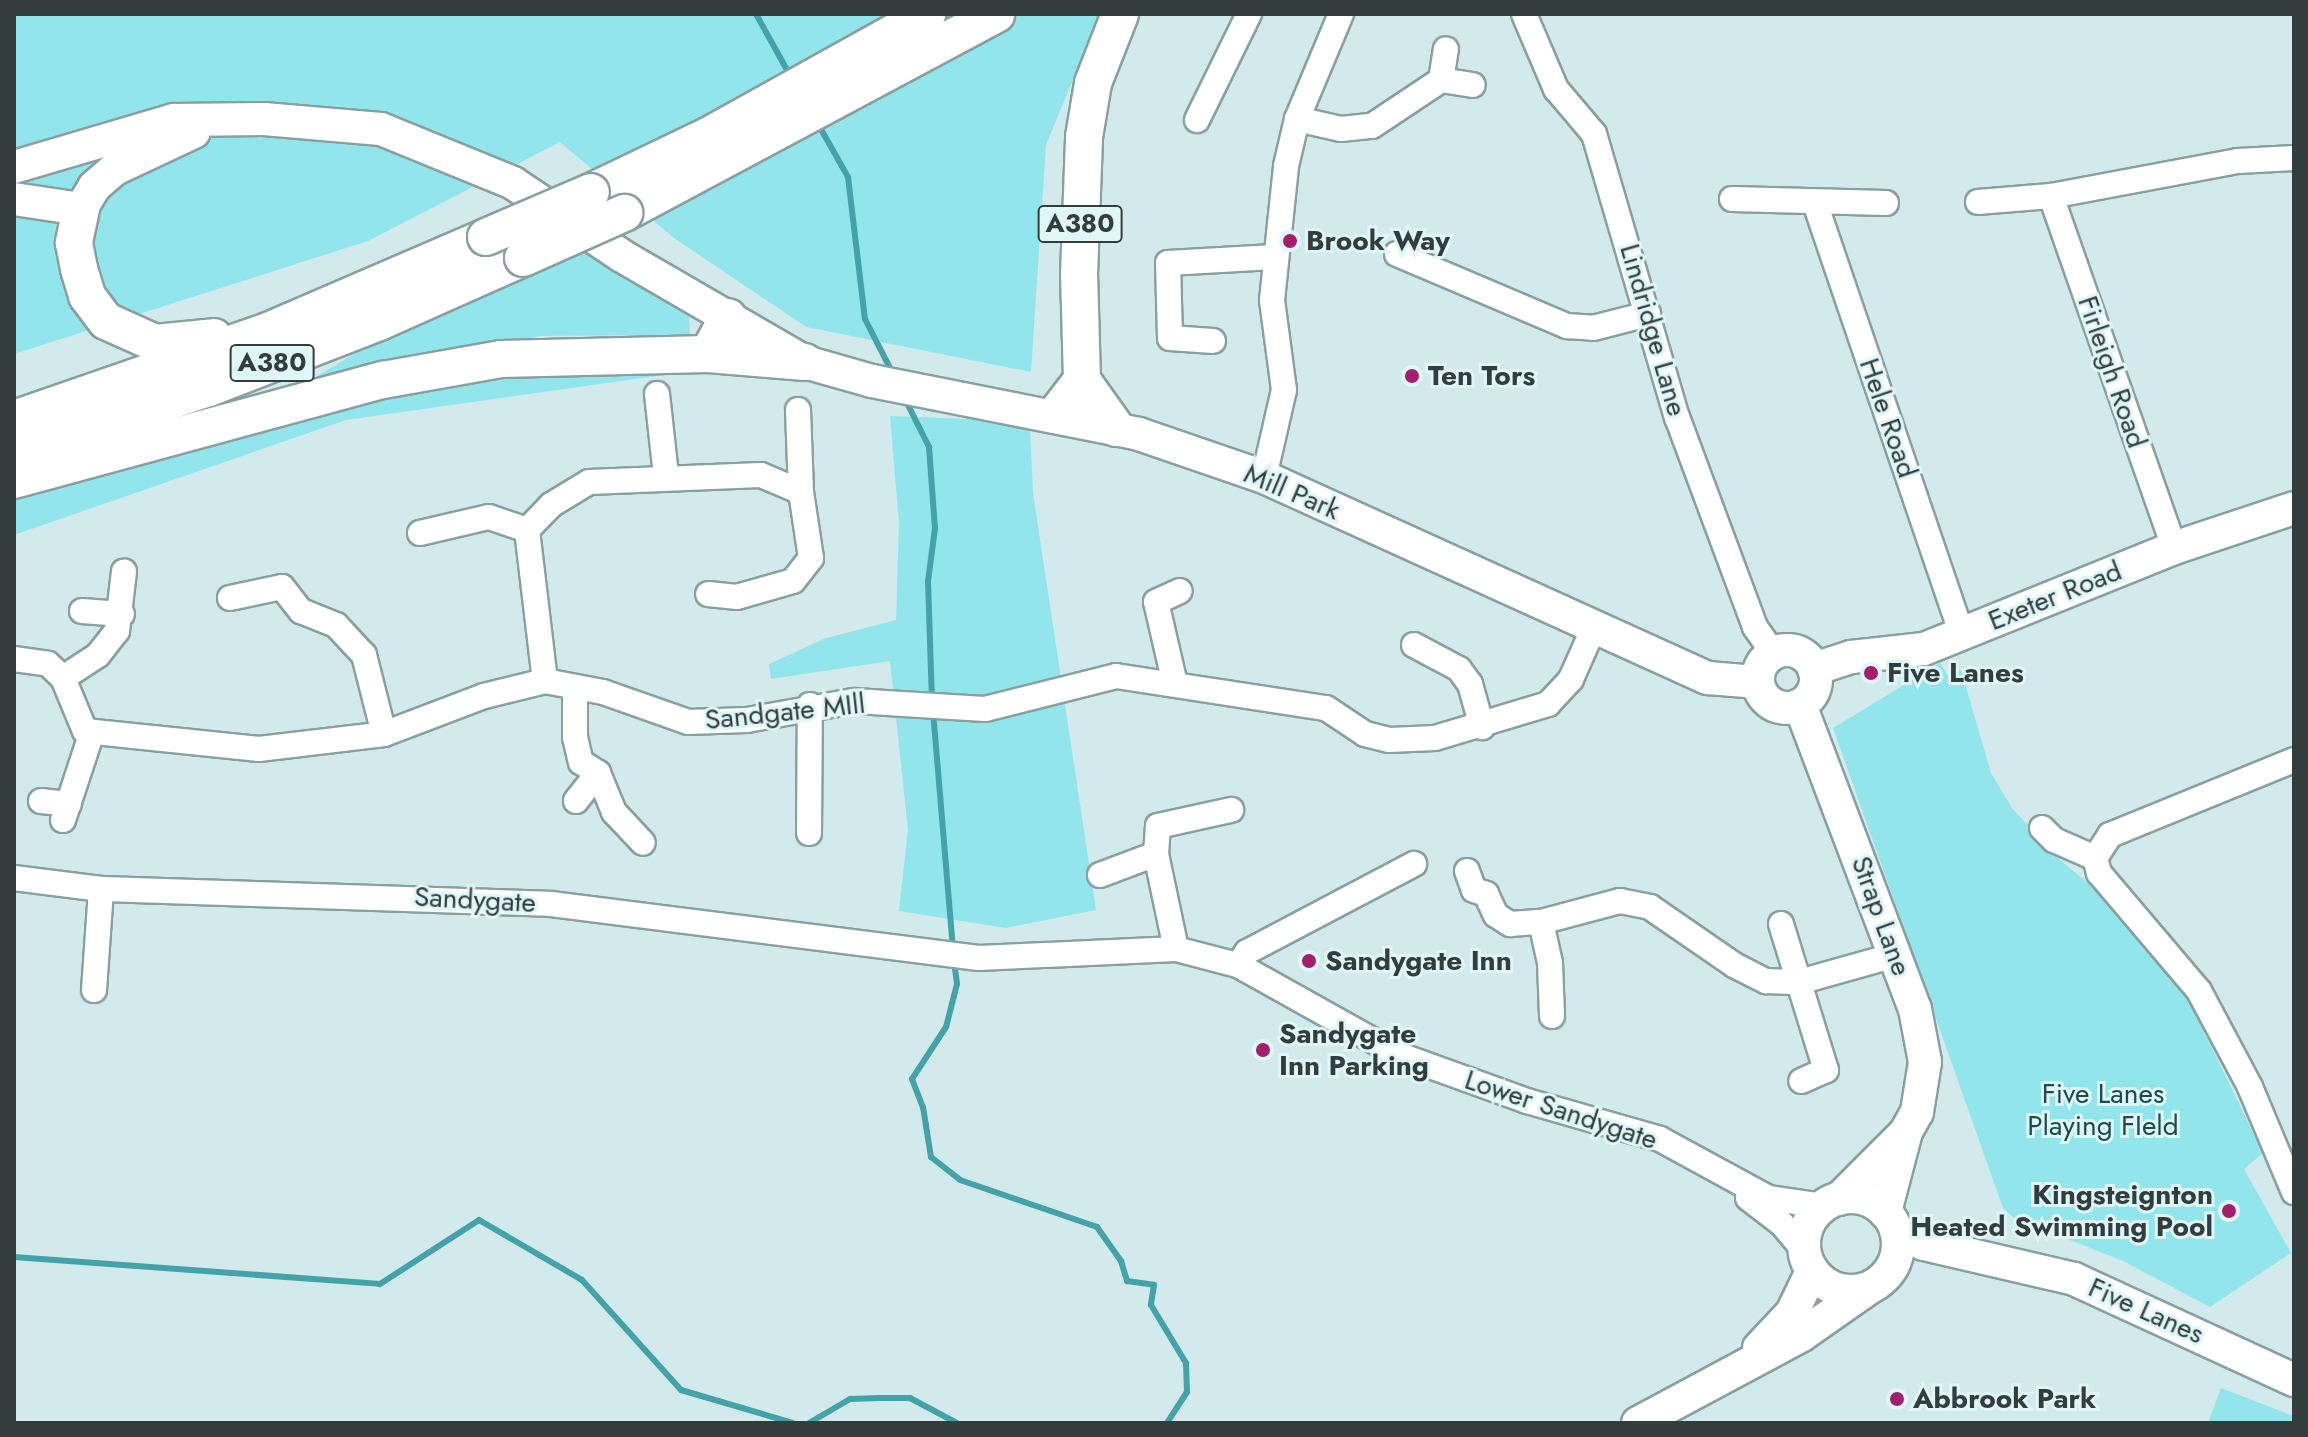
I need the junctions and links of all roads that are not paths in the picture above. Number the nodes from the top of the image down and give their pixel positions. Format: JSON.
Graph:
{"nodes":[{"id":1,"x":927,"y":14,"type":"edge"},
{"id":2,"x":996,"y":14,"type":"edge"},
{"id":3,"x":1120,"y":14,"type":"edge"},
{"id":4,"x":1249,"y":14,"type":"edge"},
{"id":5,"x":1524,"y":14,"type":"edge"},
{"id":6,"x":1334,"y":16,"type":"edge"},
{"id":7,"x":1446,"y":49,"type":"dead end"},
{"id":8,"x":1441,"y":80,"type":"junction"},
{"id":9,"x":1473,"y":85,"type":"dead end"},
{"id":10,"x":1297,"y":119,"type":"junction"},
{"id":11,"x":1197,"y":120,"type":"dead end"},
{"id":12,"x":224,"y":121,"type":"junction"},
{"id":13,"x":2294,"y":158,"type":"edge"},
{"id":14,"x":14,"y":167,"type":"edge"},
{"id":15,"x":2051,"y":196,"type":"junction"},
{"id":16,"x":14,"y":199,"type":"edge"},
{"id":17,"x":1732,"y":199,"type":"dead end"},
{"id":18,"x":1978,"y":202,"type":"dead end"},
{"id":19,"x":1815,"y":203,"type":"junction"},
{"id":20,"x":1886,"y":203,"type":"dead end"},
{"id":21,"x":81,"y":209,"type":"junction"},
{"id":22,"x":1397,"y":254,"type":"dead end"},
{"id":23,"x":1274,"y":257,"type":"junction"},
{"id":24,"x":1648,"y":314,"type":"junction"},
{"id":25,"x":728,"y":317,"type":"junction"},
{"id":26,"x":268,"y":331,"type":"junction"},
{"id":27,"x":1213,"y":341,"type":"dead end"},
{"id":28,"x":708,"y":354,"type":"junction"},
{"id":29,"x":805,"y":362,"type":"junction"},
{"id":30,"x":1082,"y":380,"type":"junction"},
{"id":31,"x":657,"y":394,"type":"dead end"},
{"id":32,"x":798,"y":410,"type":"dead end"},
{"id":33,"x":1055,"y":415,"type":"junction"},
{"id":34,"x":14,"y":419,"type":"edge"},
{"id":35,"x":1116,"y":428,"type":"junction"},
{"id":36,"x":14,"y":452,"type":"edge"},
{"id":37,"x":666,"y":476,"type":"junction"},
{"id":38,"x":1264,"y":477,"type":"junction"},
{"id":39,"x":14,"y":480,"type":"edge"},
{"id":40,"x":801,"y":492,"type":"junction"},
{"id":41,"x":2294,"y":508,"type":"edge"},
{"id":42,"x":527,"y":530,"type":"junction"},
{"id":43,"x":420,"y":533,"type":"dead end"},
{"id":44,"x":2174,"y":548,"type":"junction"},
{"id":45,"x":124,"y":571,"type":"dead end"},
{"id":46,"x":1180,"y":591,"type":"dead end"},
{"id":47,"x":708,"y":594,"type":"dead end"},
{"id":48,"x":230,"y":598,"type":"dead end"},
{"id":49,"x":82,"y":611,"type":"dead end"},
{"id":50,"x":122,"y":614,"type":"junction"},
{"id":51,"x":1595,"y":625,"type":"junction"},
{"id":52,"x":1962,"y":634,"type":"junction"},
{"id":53,"x":1414,"y":645,"type":"dead end"},
{"id":54,"x":1773,"y":653,"type":"junction"},
{"id":55,"x":14,"y":659,"type":"edge"},
{"id":56,"x":1814,"y":669,"type":"junction"},
{"id":57,"x":63,"y":678,"type":"junction"},
{"id":58,"x":545,"y":681,"type":"junction"},
{"id":59,"x":1757,"y":682,"type":"junction"},
{"id":60,"x":1175,"y":684,"type":"junction"},
{"id":61,"x":575,"y":688,"type":"junction"},
{"id":62,"x":810,"y":705,"type":"junction"},
{"id":63,"x":1800,"y":705,"type":"junction"},
{"id":64,"x":1482,"y":727,"type":"junction"},
{"id":65,"x":92,"y":732,"type":"junction"},
{"id":66,"x":384,"y":734,"type":"junction"},
{"id":67,"x":2294,"y":760,"type":"edge"},
{"id":68,"x":598,"y":773,"type":"junction"},
{"id":69,"x":41,"y":801,"type":"dead end"},
{"id":70,"x":576,"y":801,"type":"dead end"},
{"id":71,"x":1231,"y":810,"type":"dead end"},
{"id":72,"x":2042,"y":828,"type":"dead end"},
{"id":73,"x":809,"y":833,"type":"dead end"},
{"id":74,"x":643,"y":843,"type":"dead end"},
{"id":75,"x":1156,"y":854,"type":"junction"},
{"id":76,"x":2095,"y":858,"type":"junction"},
{"id":77,"x":1414,"y":864,"type":"dead end"},
{"id":78,"x":1467,"y":871,"type":"dead end"},
{"id":79,"x":1100,"y":875,"type":"dead end"},
{"id":80,"x":14,"y":878,"type":"edge"},
{"id":81,"x":101,"y":889,"type":"junction"},
{"id":82,"x":1541,"y":922,"type":"junction"},
{"id":83,"x":1781,"y":924,"type":"dead end"},
{"id":84,"x":1176,"y":949,"type":"junction"},
{"id":85,"x":1895,"y":955,"type":"junction"},
{"id":86,"x":979,"y":958,"type":"joint"},
{"id":87,"x":1238,"y":965,"type":"junction"},
{"id":88,"x":1799,"y":982,"type":"junction"},
{"id":89,"x":94,"y":990,"type":"dead end"},
{"id":90,"x":1552,"y":1016,"type":"dead end"},
{"id":91,"x":1801,"y":1081,"type":"dead end"},
{"id":92,"x":1906,"y":1132,"type":"junction"},
{"id":93,"x":1729,"y":1181,"type":"junction"},
{"id":94,"x":2293,"y":1188,"type":"edge"},
{"id":95,"x":1831,"y":1202,"type":"junction"},
{"id":96,"x":1891,"y":1221,"type":"junction"},
{"id":97,"x":1808,"y":1261,"type":"junction"},
{"id":98,"x":1991,"y":1263,"type":"junction"},
{"id":99,"x":1878,"y":1282,"type":"junction"},
{"id":100,"x":1737,"y":1370,"type":"junction"},
{"id":101,"x":2294,"y":1380,"type":"edge"},
{"id":102,"x":1638,"y":1423,"type":"edge"}],
"edges":[{"from":1,"to":26,"type":"highway","number":"A380","bridge":true},
{"from":2,"to":36,"type":"highway","number":"A380","bridge":true},
{"from":3,"to":30,"type":"highway","number":"A380"},
{"from":4,"to":11,"type":"street"},
{"from":5,"to":24,"type":"street","name":"Lindridge Lane"},
{"from":6,"to":10,"type":"street"},
{"from":7,"to":8,"type":"street"},
{"from":8,"to":9,"type":"street"},
{"from":8,"to":10,"type":"street"},
{"from":10,"to":23,"type":"street"},
{"from":12,"to":14,"type":"main road","name":"Mill Park"},
{"from":12,"to":21,"type":"main road"},
{"from":12,"to":25,"type":"main road","name":"Mill Park"},
{"from":13,"to":15,"type":"street"},
{"from":15,"to":18,"type":"street"},
{"from":15,"to":44,"type":"street","name":"Firleigh Road"},
{"from":16,"to":21,"type":"main road"},
{"from":17,"to":19,"type":"street"},
{"from":19,"to":20,"type":"street"},
{"from":19,"to":52,"type":"street","name":"Hele Road"},
{"from":21,"to":26,"type":"highway"},
{"from":22,"to":24,"type":"street"},
{"from":23,"to":27,"type":"street"},
{"from":23,"to":38,"type":"street"},
{"from":24,"to":54,"type":"street","name":"Lindridge Lane"},
{"from":25,"to":28,"type":"highway"},
{"from":25,"to":29,"type":"main road","name":"Mill Park"},
{"from":26,"to":34,"type":"highway","number":"A380"},
{"from":28,"to":29,"type":"highway"},
{"from":28,"to":39,"type":"highway"},
{"from":29,"to":33,"type":"main road","name":"Mill Park"},
{"from":30,"to":33,"type":"highway"},
{"from":30,"to":35,"type":"highway"},
{"from":31,"to":37,"type":"street"},
{"from":32,"to":40,"type":"street"},
{"from":33,"to":35,"type":"main road","name":"Mill Park"},
{"from":35,"to":38,"type":"main road","name":"Mill Park"},
{"from":37,"to":40,"type":"street"},
{"from":37,"to":42,"type":"street"},
{"from":38,"to":51,"type":"main road","name":"Mill Park"},
{"from":40,"to":47,"type":"street"},
{"from":41,"to":44,"type":"main road","name":"Exeter Road"},
{"from":42,"to":43,"type":"street"},
{"from":42,"to":58,"type":"street"},
{"from":44,"to":52,"type":"main road","name":"Exeter Road"},
{"from":45,"to":50,"type":"street"},
{"from":46,"to":60,"type":"street"},
{"from":48,"to":66,"type":"street"},
{"from":49,"to":50,"type":"street"},
{"from":50,"to":57,"type":"street"},
{"from":51,"to":59,"type":"main road","name":"Mill Park"},
{"from":51,"to":64,"type":"street","name":"Sandgate MIll"},
{"from":52,"to":56,"type":"main road","name":"Exeter Road"},
{"from":53,"to":64,"type":"street"},
{"from":54,"to":56,"type":"main road"},
{"from":54,"to":59,"type":"main road"},
{"from":55,"to":57,"type":"street"},
{"from":56,"to":63,"type":"main road"},
{"from":57,"to":65,"type":"street"},
{"from":58,"to":61,"type":"street","name":"Sandgate MIll"},
{"from":58,"to":66,"type":"street","name":"Sandgate MIll"},
{"from":59,"to":63,"type":"main road"},
{"from":60,"to":62,"type":"street","name":"Sandgate MIll"},
{"from":60,"to":64,"type":"street","name":"Sandgate MIll"},
{"from":61,"to":62,"type":"street","name":"Sandgate MIll"},
{"from":61,"to":68,"type":"street"},
{"from":62,"to":73,"type":"street"},
{"from":63,"to":85,"type":"main road","name":"Strap Lane"},
{"from":65,"to":66,"type":"street","name":"Sandgate MIll"},
{"from":65,"to":69,"type":"street"},
{"from":67,"to":76,"type":"street"},
{"from":68,"to":70,"type":"street"},
{"from":68,"to":74,"type":"street"},
{"from":71,"to":75,"type":"street"},
{"from":72,"to":76,"type":"street"},
{"from":75,"to":79,"type":"street"},
{"from":75,"to":84,"type":"street"},
{"from":76,"to":94,"type":"street"},
{"from":77,"to":87,"type":"street"},
{"from":78,"to":82,"type":"street"},
{"from":80,"to":81,"type":"street","name":"Sandygate"},
{"from":81,"to":86,"type":"street","name":"Sandygate"},
{"from":81,"to":89,"type":"street"},
{"from":82,"to":88,"type":"street"},
{"from":82,"to":90,"type":"street"},
{"from":83,"to":88,"type":"street"},
{"from":84,"to":86,"type":"street","name":"Lower Sandygate"},
{"from":84,"to":87,"type":"street","name":"Lower Sandygate"},
{"from":85,"to":88,"type":"street"},
{"from":85,"to":92,"type":"main road","name":"Strap Lane"},
{"from":87,"to":93,"type":"street","name":"Lower Sandygate"},
{"from":88,"to":91,"type":"street"},
{"from":92,"to":95,"type":"main road","name":"Strap Lane"},
{"from":92,"to":96,"type":"main road","name":"Strap Lane"},
{"from":93,"to":95,"type":"street","name":"Lower Sandygate"},
{"from":93,"to":97,"type":"street","name":"Lower Sandygate"},
{"from":95,"to":96,"type":"main road"},
{"from":95,"to":97,"type":"main road"},
{"from":96,"to":98,"type":"main road","name":"Five Lanes"},
{"from":96,"to":99,"type":"main road"},
{"from":97,"to":99,"type":"main road"},
{"from":97,"to":100,"type":"main road"},
{"from":98,"to":99,"type":"main road","name":"Five Lanes"},
{"from":98,"to":101,"type":"main road","name":"Five Lanes"},
{"from":99,"to":100,"type":"main road"},
{"from":100,"to":102,"type":"main road"}]}
